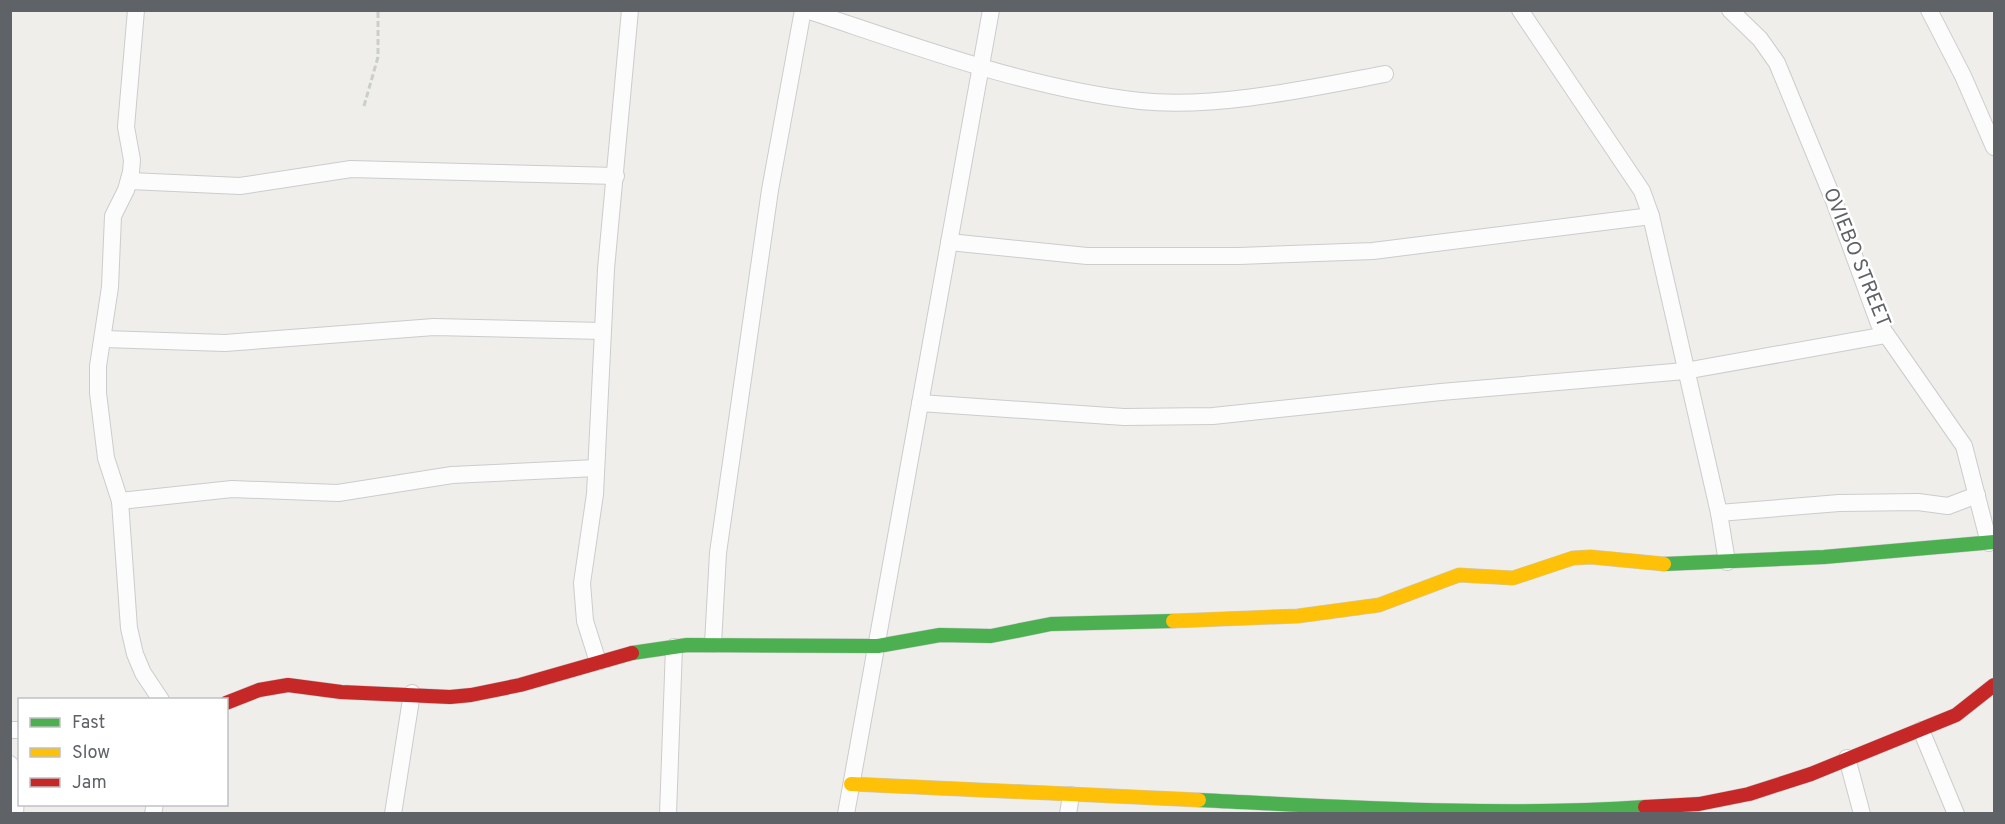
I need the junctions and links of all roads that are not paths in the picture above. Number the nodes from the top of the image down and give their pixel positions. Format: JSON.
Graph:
{"nodes":[{"id":1,"x":136,"y":10,"type":"edge"},
{"id":2,"x":630,"y":10,"type":"edge"},
{"id":3,"x":805,"y":10,"type":"edge"},
{"id":4,"x":991,"y":10,"type":"edge"},
{"id":5,"x":1520,"y":10,"type":"edge"},
{"id":6,"x":1730,"y":10,"type":"edge"},
{"id":7,"x":1929,"y":10,"type":"edge"},
{"id":8,"x":981,"y":67,"type":"junction"},
{"id":9,"x":1384,"y":74,"type":"dead end"},
{"id":10,"x":1995,"y":147,"type":"edge"},
{"id":11,"x":616,"y":176,"type":"junction"},
{"id":12,"x":130,"y":181,"type":"junction"},
{"id":13,"x":1651,"y":216,"type":"junction"},
{"id":14,"x":949,"y":242,"type":"junction"},
{"id":15,"x":603,"y":331,"type":"junction"},
{"id":16,"x":1886,"y":335,"type":"junction"},
{"id":17,"x":104,"y":339,"type":"junction"},
{"id":18,"x":1685,"y":371,"type":"junction"},
{"id":19,"x":920,"y":403,"type":"junction"},
{"id":20,"x":596,"y":468,"type":"junction"},
{"id":21,"x":1977,"y":495,"type":"junction"},
{"id":22,"x":120,"y":501,"type":"junction"},
{"id":23,"x":1719,"y":513,"type":"junction"},
{"id":24,"x":1992,"y":542,"type":"edge"},
{"id":25,"x":1727,"y":562,"type":"junction"},
{"id":26,"x":713,"y":644,"type":"junction"},
{"id":27,"x":878,"y":646,"type":"junction"},
{"id":28,"x":674,"y":647,"type":"junction"},
{"id":29,"x":598,"y":662,"type":"junction"},
{"id":30,"x":1995,"y":685,"type":"edge"},
{"id":31,"x":412,"y":693,"type":"junction"},
{"id":32,"x":160,"y":698,"type":"edge"},
{"id":33,"x":228,"y":702,"type":"edge"},
{"id":34,"x":1921,"y":730,"type":"junction"},
{"id":35,"x":1847,"y":758,"type":"junction"},
{"id":36,"x":10,"y":764,"type":"edge"},
{"id":37,"x":851,"y":784,"type":"junction"},
{"id":38,"x":1071,"y":795,"type":"junction"},
{"id":39,"x":1286,"y":809,"type":"edge"},
{"id":40,"x":15,"y":813,"type":"edge"},
{"id":41,"x":393,"y":813,"type":"edge"},
{"id":42,"x":668,"y":813,"type":"edge"},
{"id":43,"x":846,"y":813,"type":"edge"},
{"id":44,"x":1068,"y":813,"type":"edge"},
{"id":45,"x":1862,"y":813,"type":"edge"},
{"id":46,"x":1956,"y":813,"type":"edge"}],
"edges":[{"from":1,"to":12,"type":"street"},
{"from":2,"to":11,"type":"street"},
{"from":3,"to":8,"type":"street"},
{"from":3,"to":26,"type":"street"},
{"from":4,"to":8,"type":"street"},
{"from":5,"to":13,"type":"street"},
{"from":6,"to":16,"type":"street","name":"OVIEBO STREET"},
{"from":7,"to":10,"type":"street"},
{"from":8,"to":9,"type":"street"},
{"from":8,"to":14,"type":"street"},
{"from":11,"to":12,"type":"street"},
{"from":11,"to":15,"type":"street"},
{"from":12,"to":17,"type":"street"},
{"from":13,"to":14,"type":"street"},
{"from":13,"to":18,"type":"street"},
{"from":14,"to":19,"type":"street"},
{"from":15,"to":17,"type":"street"},
{"from":15,"to":20,"type":"street"},
{"from":16,"to":18,"type":"street"},
{"from":16,"to":21,"type":"street","name":"OVIEBO STREET"},
{"from":17,"to":22,"type":"street"},
{"from":18,"to":19,"type":"street"},
{"from":18,"to":23,"type":"street"},
{"from":19,"to":27,"type":"street"},
{"from":20,"to":22,"type":"street"},
{"from":20,"to":29,"type":"street"},
{"from":21,"to":23,"type":"street"},
{"from":21,"to":24,"type":"street","name":"OVIEBO STREET"},
{"from":22,"to":32,"type":"street"},
{"from":23,"to":25,"type":"street"},
{"from":24,"to":25,"type":"street"},
{"from":25,"to":27,"type":"street"},
{"from":26,"to":27,"type":"street"},
{"from":26,"to":28,"type":"street"},
{"from":27,"to":37,"type":"street"},
{"from":28,"to":29,"type":"street"},
{"from":28,"to":42,"type":"street"},
{"from":29,"to":31,"type":"street"},
{"from":30,"to":34,"type":"street"},
{"from":31,"to":33,"type":"street"},
{"from":31,"to":41,"type":"street"},
{"from":34,"to":35,"type":"street"},
{"from":34,"to":46,"type":"street"},
{"from":35,"to":39,"type":"street"},
{"from":35,"to":45,"type":"street"},
{"from":36,"to":40,"type":"street"},
{"from":37,"to":38,"type":"street"},
{"from":37,"to":43,"type":"street"},
{"from":38,"to":39,"type":"street"},
{"from":38,"to":44,"type":"street"}]}
